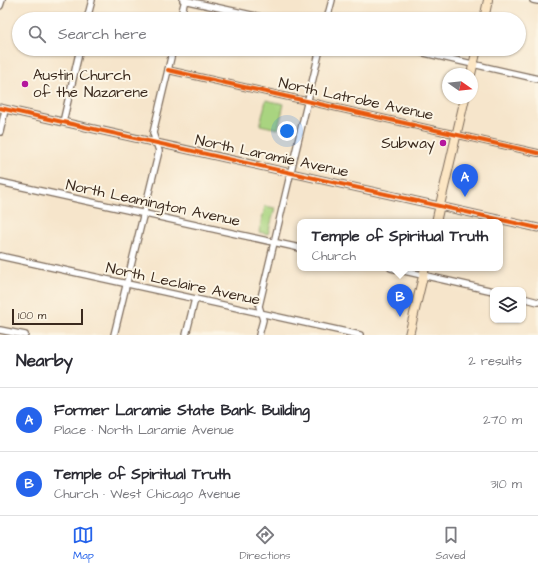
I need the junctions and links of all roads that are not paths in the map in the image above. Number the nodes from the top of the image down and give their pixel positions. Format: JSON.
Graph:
{"nodes":[{"id":1,"x":2,"y":0,"type":"edge"},
{"id":2,"x":92,"y":0,"type":"edge"},
{"id":3,"x":184,"y":0,"type":"edge"},
{"id":4,"x":332,"y":0,"type":"edge"},
{"id":5,"x":488,"y":0,"type":"edge"},
{"id":6,"x":533,"y":0,"type":"edge"},
{"id":7,"x":538,"y":1,"type":"edge"},
{"id":8,"x":0,"y":6,"type":"edge"},
{"id":9,"x":89,"y":12,"type":"edge"},
{"id":10,"x":181,"y":12,"type":"edge"},
{"id":11,"x":238,"y":12,"type":"edge"},
{"id":12,"x":329,"y":12,"type":"edge"},
{"id":13,"x":485,"y":12,"type":"edge"},
{"id":14,"x":78,"y":56,"type":"edge"},
{"id":15,"x":171,"y":56,"type":"edge"},
{"id":16,"x":318,"y":56,"type":"edge"},
{"id":17,"x":438,"y":56,"type":"edge"},
{"id":18,"x":475,"y":56,"type":"edge"},
{"id":19,"x":473,"y":64,"type":"junction"},
{"id":20,"x":472,"y":68,"type":"edge"},
{"id":21,"x":168,"y":70,"type":"junction"},
{"id":22,"x":538,"y":79,"type":"edge"},
{"id":23,"x":308,"y":101,"type":"junction"},
{"id":24,"x":464,"y":104,"type":"edge"},
{"id":25,"x":3,"y":109,"type":"edge"},
{"id":26,"x":63,"y":122,"type":"junction"},
{"id":27,"x":0,"y":132,"type":"edge"},
{"id":28,"x":456,"y":134,"type":"junction"},
{"id":29,"x":156,"y":143,"type":"junction"},
{"id":30,"x":538,"y":153,"type":"edge"},
{"id":31,"x":291,"y":172,"type":"junction"},
{"id":32,"x":0,"y":182,"type":"edge"},
{"id":33,"x":440,"y":205,"type":"junction"},
{"id":34,"x":144,"y":213,"type":"junction"},
{"id":35,"x":437,"y":219,"type":"edge"},
{"id":36,"x":500,"y":219,"type":"edge"},
{"id":37,"x":503,"y":220,"type":"edge"},
{"id":38,"x":538,"y":228,"type":"edge"},
{"id":39,"x":274,"y":242,"type":"junction"},
{"id":40,"x":297,"y":247,"type":"edge"},
{"id":41,"x":0,"y":256,"type":"edge"},
{"id":42,"x":425,"y":272,"type":"edge"},
{"id":43,"x":127,"y":284,"type":"junction"},
{"id":44,"x":490,"y":290,"type":"edge"},
{"id":45,"x":195,"y":299,"type":"junction"},
{"id":46,"x":526,"y":299,"type":"edge"},
{"id":47,"x":538,"y":302,"type":"edge"},
{"id":48,"x":261,"y":313,"type":"junction"},
{"id":49,"x":0,"y":330,"type":"edge"},
{"id":50,"x":332,"y":332,"type":"edge"},
{"id":51,"x":25,"y":335,"type":"edge"},
{"id":52,"x":114,"y":335,"type":"edge"},
{"id":53,"x":186,"y":335,"type":"edge"},
{"id":54,"x":259,"y":335,"type":"edge"},
{"id":55,"x":360,"y":335,"type":"edge"},
{"id":56,"x":409,"y":335,"type":"edge"}],
"edges":[{"from":1,"to":8,"type":"street"},
{"from":2,"to":9,"type":"street"},
{"from":3,"to":10,"type":"street"},
{"from":3,"to":11,"type":"street"},
{"from":4,"to":12,"type":"street"},
{"from":5,"to":13,"type":"main road"},
{"from":6,"to":7,"type":"street"},
{"from":14,"to":26,"type":"street"},
{"from":15,"to":21,"type":"street"},
{"from":16,"to":23,"type":"street"},
{"from":17,"to":19,"type":"street"},
{"from":18,"to":19,"type":"main road"},
{"from":19,"to":20,"type":"main road"},
{"from":19,"to":22,"type":"street"},
{"from":21,"to":23,"type":"street","name":"North Latrobe Avenue"},
{"from":21,"to":29,"type":"street"},
{"from":23,"to":28,"type":"street","name":"North Latrobe Avenue"},
{"from":23,"to":31,"type":"street"},
{"from":24,"to":28,"type":"main road"},
{"from":25,"to":26,"type":"street","name":"North Laramie Avenue"},
{"from":25,"to":27,"type":"street"},
{"from":26,"to":29,"type":"street","name":"North Laramie Avenue"},
{"from":28,"to":30,"type":"street","name":"North Latrobe Avenue"},
{"from":28,"to":33,"type":"main road"},
{"from":29,"to":31,"type":"street","name":"North Laramie Avenue"},
{"from":29,"to":34,"type":"street"},
{"from":31,"to":33,"type":"street","name":"North Laramie Avenue"},
{"from":31,"to":39,"type":"street"},
{"from":32,"to":34,"type":"street","name":"North Leamington Avenue"},
{"from":33,"to":35,"type":"main road"},
{"from":33,"to":36,"type":"street","name":"North Laramie Avenue"},
{"from":34,"to":39,"type":"street","name":"North Leamington Avenue"},
{"from":34,"to":43,"type":"street"},
{"from":37,"to":38,"type":"street","name":"North Laramie Avenue"},
{"from":39,"to":40,"type":"street","name":"North Leamington Avenue"},
{"from":39,"to":48,"type":"street"},
{"from":41,"to":43,"type":"street","name":"North Leclaire Avenue"},
{"from":42,"to":44,"type":"street"},
{"from":42,"to":56,"type":"main road"},
{"from":43,"to":45,"type":"street","name":"North Leclaire Avenue"},
{"from":43,"to":52,"type":"street"},
{"from":45,"to":48,"type":"street","name":"North Leclaire Avenue"},
{"from":45,"to":53,"type":"street"},
{"from":46,"to":47,"type":"street"},
{"from":48,"to":50,"type":"street","name":"North Leclaire Avenue"},
{"from":48,"to":54,"type":"street"},
{"from":49,"to":51,"type":"street"},
{"from":50,"to":55,"type":"street","name":"North Leclaire Avenue"}]}
